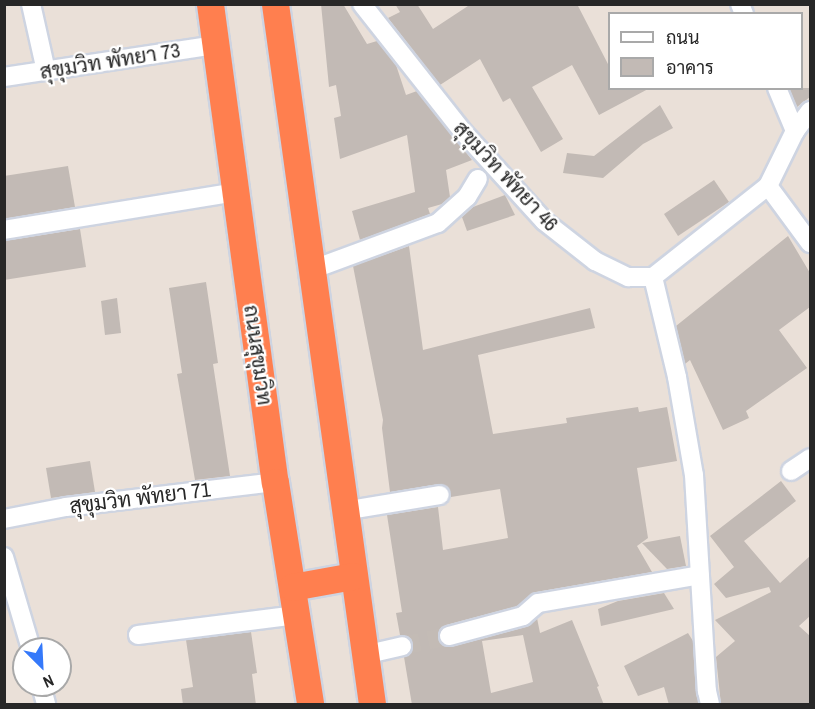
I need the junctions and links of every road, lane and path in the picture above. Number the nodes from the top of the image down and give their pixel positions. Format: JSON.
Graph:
{"nodes":[{"id":1,"x":31,"y":4,"type":"edge"},
{"id":2,"x":210,"y":4,"type":"edge"},
{"id":3,"x":275,"y":4,"type":"edge"},
{"id":4,"x":362,"y":4,"type":"edge"},
{"id":5,"x":215,"y":45,"type":"junction"},
{"id":6,"x":46,"y":71,"type":"junction"},
{"id":7,"x":4,"y":77,"type":"edge"},
{"id":8,"x":778,"y":90,"type":"edge"},
{"id":9,"x":810,"y":111,"type":"edge"},
{"id":10,"x":795,"y":131,"type":"junction"},
{"id":11,"x":478,"y":179,"type":"dead end"},
{"id":12,"x":768,"y":186,"type":"junction"},
{"id":13,"x":236,"y":192,"type":"junction"},
{"id":14,"x":4,"y":230,"type":"edge"},
{"id":15,"x":810,"y":243,"type":"edge"},
{"id":16,"x":311,"y":270,"type":"junction"},
{"id":17,"x":653,"y":277,"type":"junction"},
{"id":18,"x":810,"y":458,"type":"edge"},
{"id":19,"x":791,"y":471,"type":"dead end"},
{"id":20,"x":275,"y":482,"type":"junction"},
{"id":21,"x":440,"y":495,"type":"dead end"},
{"id":22,"x":344,"y":511,"type":"junction"},
{"id":23,"x":4,"y":519,"type":"edge"},
{"id":24,"x":4,"y":557,"type":"edge"},
{"id":25,"x":700,"y":575,"type":"junction"},
{"id":26,"x":353,"y":576,"type":"junction"},
{"id":27,"x":292,"y":587,"type":"junction"},
{"id":28,"x":297,"y":615,"type":"junction"},
{"id":29,"x":138,"y":635,"type":"dead end"},
{"id":30,"x":449,"y":636,"type":"tunnel mouth"},
{"id":31,"x":27,"y":637,"type":"edge"},
{"id":32,"x":402,"y":646,"type":"tunnel mouth"},
{"id":33,"x":364,"y":654,"type":"junction"},
{"id":34,"x":310,"y":705,"type":"edge"},
{"id":35,"x":372,"y":705,"type":"edge"},
{"id":36,"x":710,"y":705,"type":"edge"}],
"edges":[{"from":1,"to":6,"type":"street"},
{"from":2,"to":5,"type":"highway","name":"ถนนสุขุมวิท"},
{"from":3,"to":16,"type":"highway"},
{"from":4,"to":17,"type":"street","name":"สุขุมวิท พัทยา 46"},
{"from":5,"to":6,"type":"street","name":"สุขุมวิท พัทยา 73"},
{"from":5,"to":13,"type":"highway","name":"ถนนสุขุมวิท"},
{"from":6,"to":7,"type":"street","name":"สุขุมวิท พัทยา 73"},
{"from":8,"to":10,"type":"street"},
{"from":9,"to":10,"type":"street"},
{"from":10,"to":12,"type":"street"},
{"from":11,"to":16,"type":"street"},
{"from":12,"to":15,"type":"street"},
{"from":12,"to":17,"type":"street"},
{"from":13,"to":14,"type":"street"},
{"from":13,"to":20,"type":"highway","name":"ถนนสุขุมวิท"},
{"from":16,"to":22,"type":"highway"},
{"from":17,"to":25,"type":"street"},
{"from":18,"to":19,"type":"street"},
{"from":20,"to":23,"type":"street","name":"สุขุมวิท พัทยา 71"},
{"from":20,"to":27,"type":"highway","name":"ถนนสุขุมวิท"},
{"from":21,"to":22,"type":"street"},
{"from":22,"to":26,"type":"highway"},
{"from":24,"to":31,"type":"street"},
{"from":25,"to":30,"type":"street"},
{"from":25,"to":36,"type":"street"},
{"from":26,"to":27,"type":"highway"},
{"from":26,"to":33,"type":"highway"},
{"from":27,"to":28,"type":"highway","name":"ถนนสุขุมวิท"},
{"from":28,"to":29,"type":"street"},
{"from":28,"to":34,"type":"highway","name":"ถนนสุขุมวิท"},
{"from":32,"to":33,"type":"street"},
{"from":33,"to":35,"type":"highway"}]}
